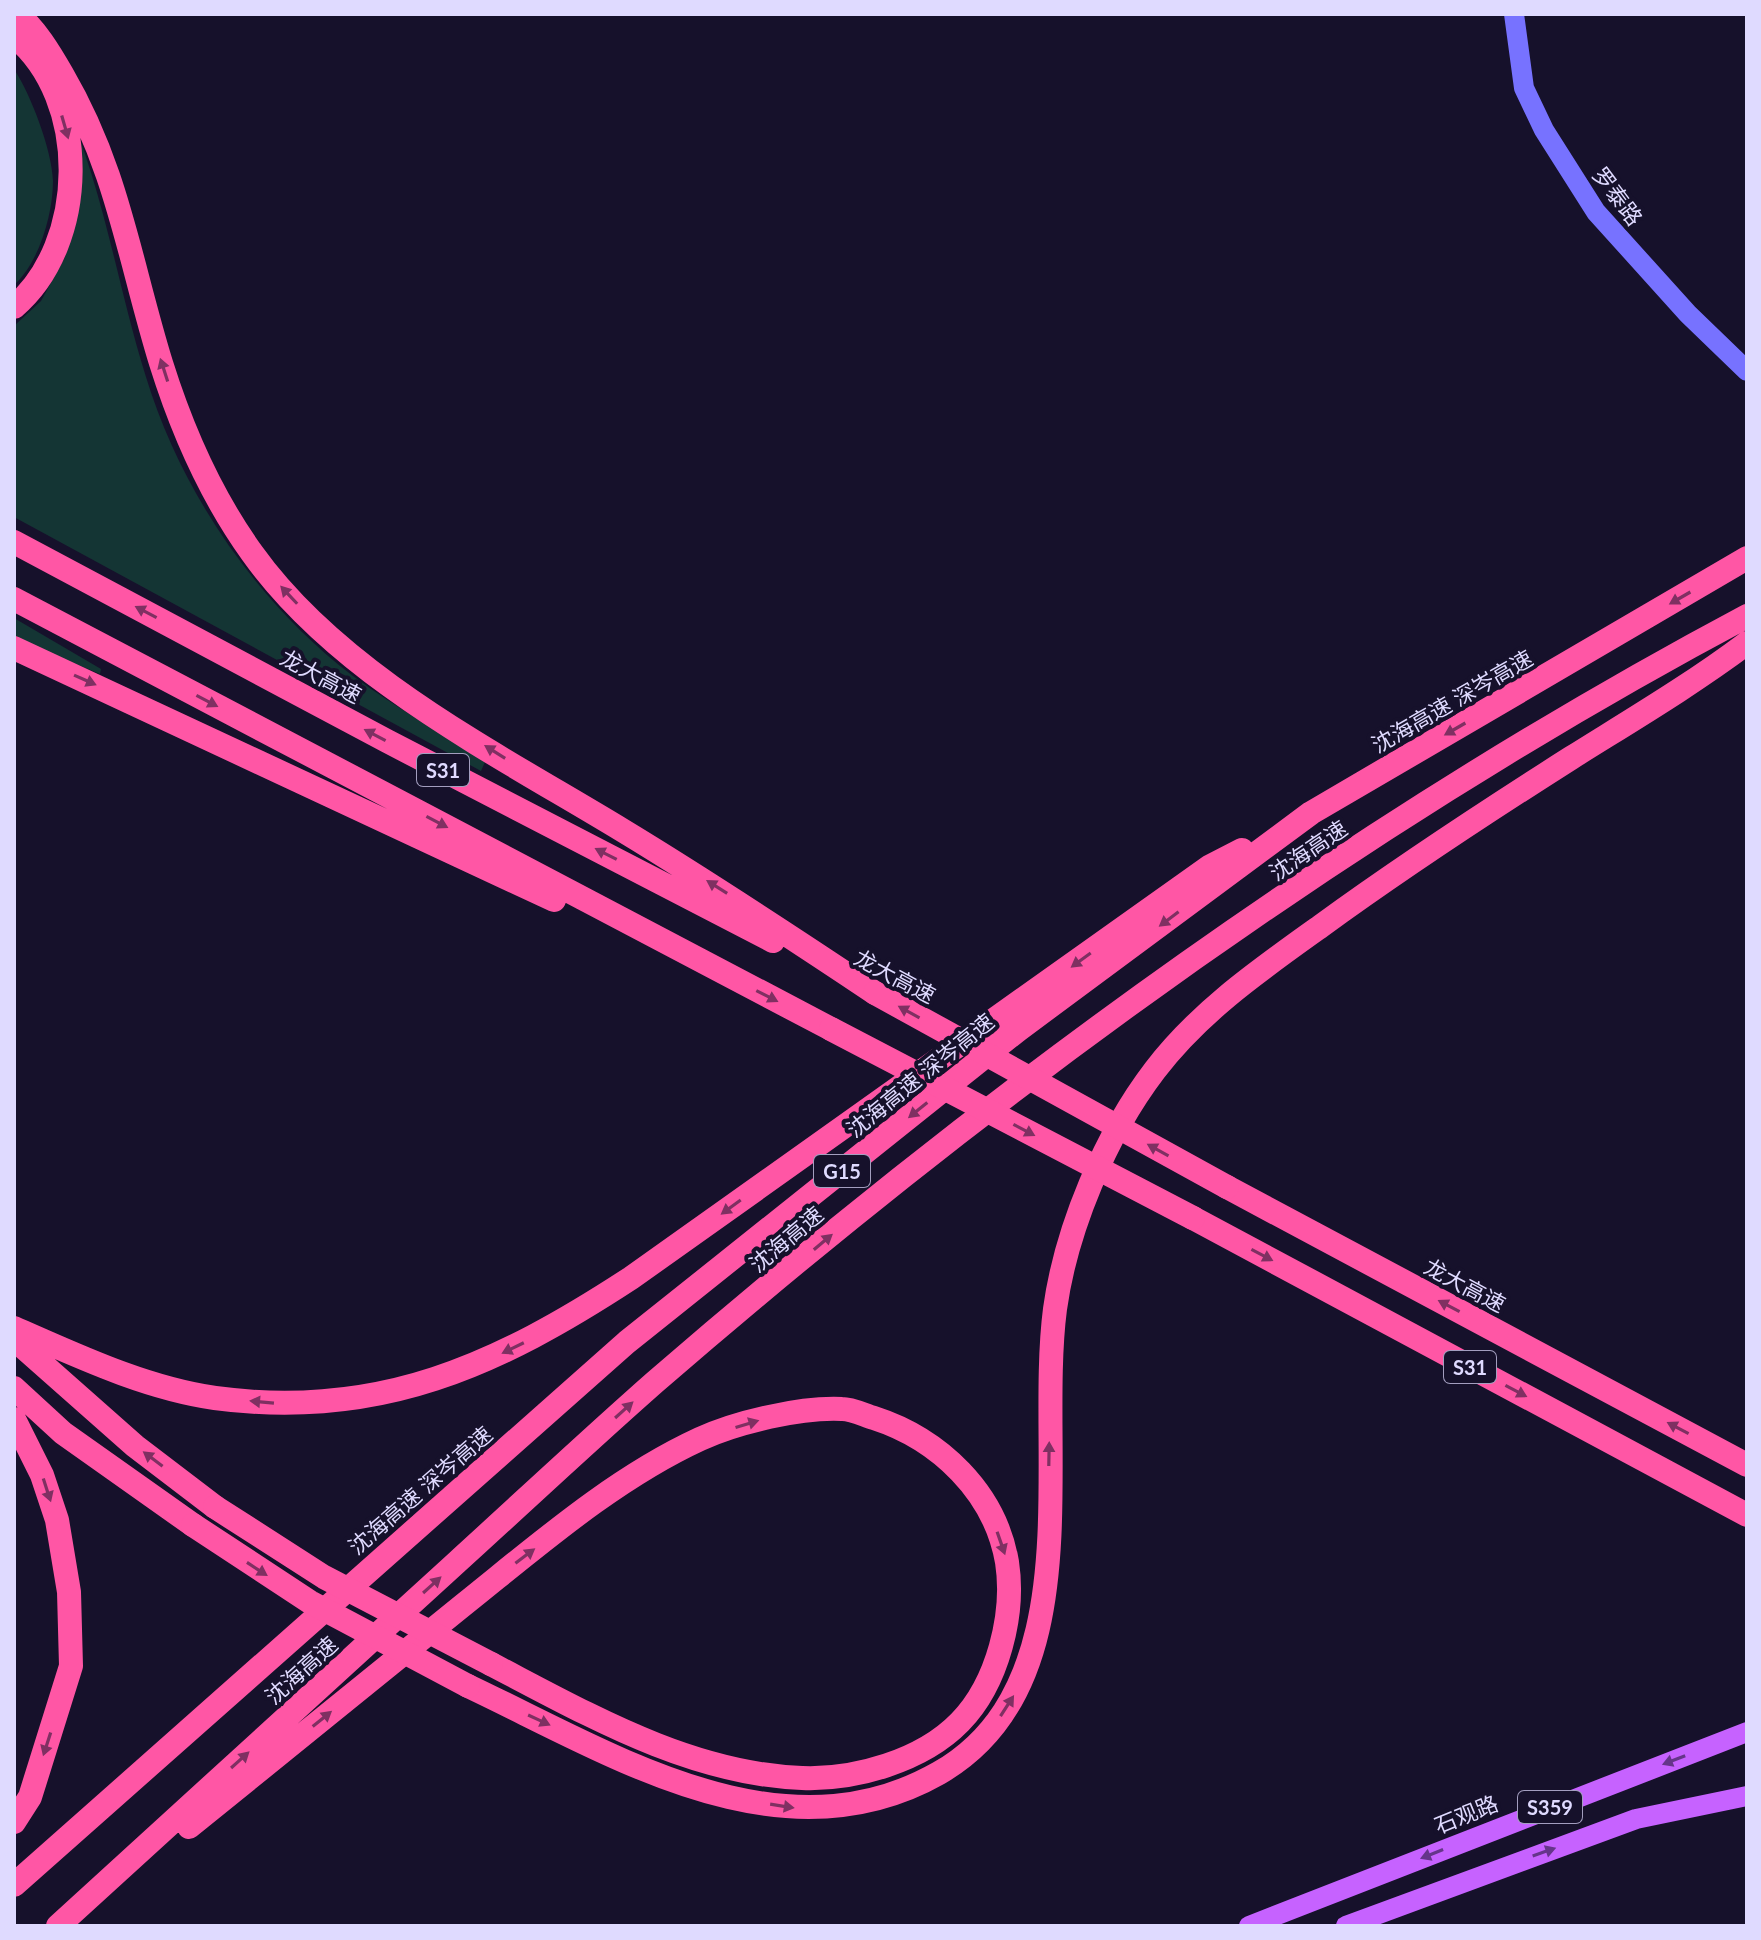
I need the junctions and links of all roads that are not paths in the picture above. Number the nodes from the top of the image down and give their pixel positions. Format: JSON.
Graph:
{"nodes":[{"id":1,"x":17,"y":14,"type":"edge"},
{"id":2,"x":1514,"y":14,"type":"edge"},
{"id":3,"x":14,"y":36,"type":"edge"},
{"id":4,"x":14,"y":307,"type":"edge"},
{"id":5,"x":1747,"y":371,"type":"edge"},
{"id":6,"x":14,"y":542,"type":"edge"},
{"id":7,"x":1747,"y":558,"type":"edge"},
{"id":8,"x":14,"y":599,"type":"edge"},
{"id":9,"x":1747,"y":616,"type":"edge"},
{"id":10,"x":1747,"y":643,"type":"edge"},
{"id":11,"x":14,"y":648,"type":"edge"},
{"id":12,"x":1311,"y":813,"type":"junction"},
{"id":13,"x":704,"y":963,"type":"junction"},
{"id":14,"x":875,"y":993,"type":"junction"},
{"id":15,"x":14,"y":1328,"type":"edge"},
{"id":16,"x":14,"y":1339,"type":"edge"},
{"id":17,"x":14,"y":1388,"type":"edge"},
{"id":18,"x":14,"y":1419,"type":"edge"},
{"id":19,"x":1747,"y":1465,"type":"edge"},
{"id":20,"x":1747,"y":1515,"type":"edge"},
{"id":21,"x":1747,"y":1732,"type":"edge"},
{"id":22,"x":1747,"y":1796,"type":"edge"},
{"id":23,"x":14,"y":1822,"type":"edge"},
{"id":24,"x":14,"y":1885,"type":"edge"},
{"id":25,"x":58,"y":1926,"type":"edge"},
{"id":26,"x":65,"y":1926,"type":"edge"},
{"id":27,"x":1249,"y":1926,"type":"edge"},
{"id":28,"x":1346,"y":1926,"type":"edge"}],
"edges":[{"from":14,"to":1,"type":"highway","one_way":true},
{"from":2,"to":5,"type":"street","name":"罗泰路"},
{"from":3,"to":4,"type":"highway","one_way":true},
{"from":14,"to":6,"type":"highway","name":"龙大高速","number":"S31","one_way":true},
{"from":7,"to":12,"type":"highway","name":"沈海高速 深岑高速","number":"G15","one_way":true},
{"from":8,"to":13,"type":"highway","number":"S31","one_way":true},
{"from":25,"to":9,"type":"highway","name":"沈海高速","number":"G15","one_way":true},
{"from":17,"to":10,"type":"highway","one_way":true,"bridge":true},
{"from":11,"to":13,"type":"highway","one_way":true},
{"from":12,"to":15,"type":"highway","one_way":true},
{"from":12,"to":24,"type":"highway","name":"沈海高速 深岑高速","number":"G15","one_way":true},
{"from":13,"to":20,"type":"highway","number":"S31","one_way":true,"bridge":true},
{"from":19,"to":14,"type":"highway","name":"龙大高速","number":"S31","one_way":true,"bridge":true},
{"from":26,"to":16,"type":"highway","one_way":true,"bridge":true},
{"from":18,"to":23,"type":"highway","one_way":true},
{"from":21,"to":27,"type":"main road","name":"石观路","number":"S359","one_way":true},
{"from":28,"to":22,"type":"main road","number":"S359","one_way":true}]}
